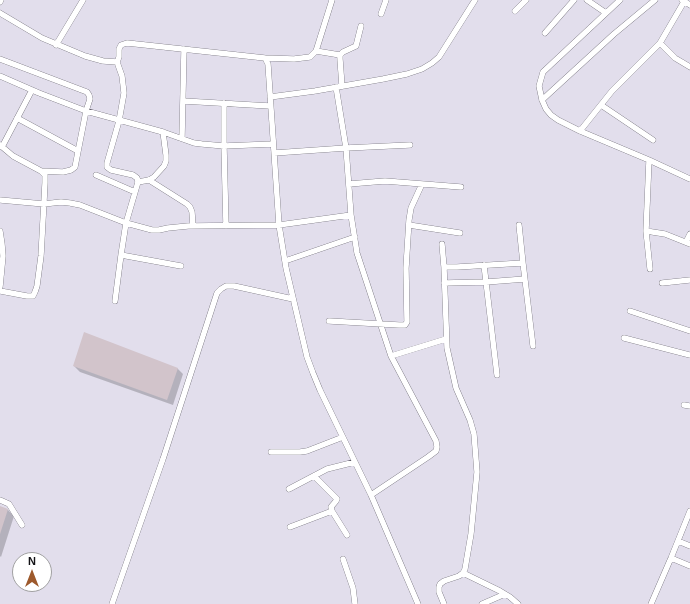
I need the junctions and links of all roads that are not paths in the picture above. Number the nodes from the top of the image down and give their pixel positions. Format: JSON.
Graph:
{"nodes":[{"id":1,"x":83,"y":0,"type":"edge"},
{"id":2,"x":332,"y":0,"type":"edge"},
{"id":3,"x":386,"y":0,"type":"edge"},
{"id":4,"x":475,"y":0,"type":"edge"},
{"id":5,"x":526,"y":0,"type":"edge"},
{"id":6,"x":574,"y":0,"type":"edge"},
{"id":7,"x":587,"y":0,"type":"edge"},
{"id":8,"x":620,"y":0,"type":"edge"},
{"id":9,"x":655,"y":0,"type":"edge"},
{"id":10,"x":683,"y":0,"type":"edge"},
{"id":11,"x":690,"y":5,"type":"edge"},
{"id":12,"x":515,"y":12,"type":"dead end"},
{"id":13,"x":0,"y":13,"type":"edge"},
{"id":14,"x":606,"y":13,"type":"junction"},
{"id":15,"x":381,"y":14,"type":"dead end"},
{"id":16,"x":361,"y":26,"type":"dead end"},
{"id":17,"x":545,"y":32,"type":"dead end"},
{"id":18,"x":660,"y":43,"type":"junction"},
{"id":19,"x":56,"y":45,"type":"junction"},
{"id":20,"x":184,"y":49,"type":"junction"},
{"id":21,"x":316,"y":51,"type":"junction"},
{"id":22,"x":340,"y":55,"type":"junction"},
{"id":23,"x":265,"y":58,"type":"junction"},
{"id":24,"x":0,"y":59,"type":"edge"},
{"id":25,"x":117,"y":62,"type":"junction"},
{"id":26,"x":690,"y":67,"type":"edge"},
{"id":27,"x":0,"y":76,"type":"edge"},
{"id":28,"x":339,"y":87,"type":"junction"},
{"id":29,"x":32,"y":90,"type":"junction"},
{"id":30,"x":270,"y":97,"type":"junction"},
{"id":31,"x":183,"y":100,"type":"junction"},
{"id":32,"x":542,"y":100,"type":"junction"},
{"id":33,"x":224,"y":103,"type":"junction"},
{"id":34,"x":601,"y":105,"type":"junction"},
{"id":35,"x":270,"y":106,"type":"junction"},
{"id":36,"x":86,"y":111,"type":"junction"},
{"id":37,"x":17,"y":118,"type":"junction"},
{"id":38,"x":119,"y":121,"type":"junction"},
{"id":39,"x":580,"y":131,"type":"junction"},
{"id":40,"x":163,"y":132,"type":"junction"},
{"id":41,"x":182,"y":138,"type":"junction"},
{"id":42,"x":653,"y":140,"type":"dead end"},
{"id":43,"x":273,"y":144,"type":"junction"},
{"id":44,"x":410,"y":145,"type":"dead end"},
{"id":45,"x":1,"y":146,"type":"edge"},
{"id":46,"x":224,"y":146,"type":"junction"},
{"id":47,"x":346,"y":148,"type":"junction"},
{"id":48,"x":78,"y":151,"type":"junction"},
{"id":49,"x":274,"y":153,"type":"junction"},
{"id":50,"x":649,"y":160,"type":"junction"},
{"id":51,"x":41,"y":171,"type":"junction"},
{"id":52,"x":96,"y":176,"type":"dead end"},
{"id":53,"x":149,"y":180,"type":"junction"},
{"id":54,"x":690,"y":180,"type":"edge"},
{"id":55,"x":138,"y":182,"type":"junction"},
{"id":56,"x":349,"y":184,"type":"junction"},
{"id":57,"x":422,"y":184,"type":"junction"},
{"id":58,"x":461,"y":187,"type":"dead end"},
{"id":59,"x":135,"y":192,"type":"junction"},
{"id":60,"x":0,"y":200,"type":"edge"},
{"id":61,"x":44,"y":204,"type":"junction"},
{"id":62,"x":351,"y":215,"type":"junction"},
{"id":63,"x":126,"y":223,"type":"junction"},
{"id":64,"x":279,"y":224,"type":"junction"},
{"id":65,"x":409,"y":224,"type":"junction"},
{"id":66,"x":519,"y":225,"type":"dead end"},
{"id":67,"x":193,"y":226,"type":"junction"},
{"id":68,"x":226,"y":226,"type":"junction"},
{"id":69,"x":0,"y":231,"type":"edge"},
{"id":70,"x":646,"y":231,"type":"junction"},
{"id":71,"x":460,"y":233,"type":"dead end"},
{"id":72,"x":690,"y":234,"type":"edge"},
{"id":73,"x":355,"y":237,"type":"junction"},
{"id":74,"x":688,"y":243,"type":"edge"},
{"id":75,"x":442,"y":244,"type":"dead end"},
{"id":76,"x":121,"y":255,"type":"junction"},
{"id":77,"x":285,"y":261,"type":"junction"},
{"id":78,"x":523,"y":263,"type":"junction"},
{"id":79,"x":484,"y":265,"type":"junction"},
{"id":80,"x":181,"y":266,"type":"dead end"},
{"id":81,"x":444,"y":267,"type":"junction"},
{"id":82,"x":650,"y":269,"type":"dead end"},
{"id":83,"x":525,"y":279,"type":"junction"},
{"id":84,"x":690,"y":280,"type":"edge"},
{"id":85,"x":486,"y":282,"type":"junction"},
{"id":86,"x":444,"y":283,"type":"junction"},
{"id":87,"x":662,"y":283,"type":"dead end"},
{"id":88,"x":0,"y":287,"type":"edge"},
{"id":89,"x":0,"y":291,"type":"edge"},
{"id":90,"x":293,"y":299,"type":"junction"},
{"id":91,"x":114,"y":301,"type":"dead end"},
{"id":92,"x":630,"y":311,"type":"dead end"},
{"id":93,"x":330,"y":321,"type":"dead end"},
{"id":94,"x":380,"y":324,"type":"junction"},
{"id":95,"x":690,"y":331,"type":"edge"},
{"id":96,"x":624,"y":338,"type":"dead end"},
{"id":97,"x":446,"y":339,"type":"junction"},
{"id":98,"x":533,"y":346,"type":"dead end"},
{"id":99,"x":690,"y":355,"type":"edge"},
{"id":100,"x":391,"y":356,"type":"junction"},
{"id":101,"x":497,"y":375,"type":"dead end"},
{"id":102,"x":343,"y":437,"type":"junction"},
{"id":103,"x":271,"y":452,"type":"dead end"},
{"id":104,"x":355,"y":462,"type":"junction"},
{"id":105,"x":314,"y":476,"type":"junction"},
{"id":106,"x":289,"y":489,"type":"dead end"},
{"id":107,"x":371,"y":495,"type":"junction"},
{"id":108,"x":0,"y":500,"type":"edge"},
{"id":109,"x":332,"y":511,"type":"junction"},
{"id":110,"x":690,"y":511,"type":"edge"},
{"id":111,"x":22,"y":525,"type":"dead end"},
{"id":112,"x":290,"y":527,"type":"dead end"},
{"id":113,"x":347,"y":535,"type":"dead end"},
{"id":114,"x":678,"y":542,"type":"junction"},
{"id":115,"x":690,"y":546,"type":"edge"},
{"id":116,"x":671,"y":558,"type":"junction"},
{"id":117,"x":344,"y":559,"type":"dead end"},
{"id":118,"x":690,"y":566,"type":"edge"},
{"id":119,"x":463,"y":573,"type":"junction"},
{"id":120,"x":505,"y":594,"type":"junction"},
{"id":121,"x":112,"y":604,"type":"edge"},
{"id":122,"x":355,"y":604,"type":"edge"},
{"id":123,"x":418,"y":604,"type":"edge"},
{"id":124,"x":444,"y":604,"type":"edge"},
{"id":125,"x":482,"y":604,"type":"edge"},
{"id":126,"x":518,"y":604,"type":"edge"},
{"id":127,"x":652,"y":604,"type":"edge"}],
"edges":[{"from":1,"to":19,"type":"street"},
{"from":2,"to":21,"type":"street"},
{"from":3,"to":15,"type":"street"},
{"from":4,"to":28,"type":"street"},
{"from":5,"to":12,"type":"street"},
{"from":6,"to":17,"type":"street"},
{"from":7,"to":14,"type":"street"},
{"from":8,"to":14,"type":"street"},
{"from":9,"to":32,"type":"street"},
{"from":10,"to":11,"type":"street"},
{"from":10,"to":18,"type":"street"},
{"from":13,"to":19,"type":"street"},
{"from":14,"to":32,"type":"street"},
{"from":16,"to":22,"type":"street"},
{"from":18,"to":26,"type":"street"},
{"from":18,"to":34,"type":"street"},
{"from":19,"to":25,"type":"street"},
{"from":20,"to":23,"type":"street"},
{"from":20,"to":25,"type":"street"},
{"from":20,"to":31,"type":"street"},
{"from":21,"to":22,"type":"street"},
{"from":21,"to":23,"type":"street"},
{"from":22,"to":28,"type":"street"},
{"from":23,"to":30,"type":"street"},
{"from":24,"to":36,"type":"street"},
{"from":25,"to":38,"type":"street"},
{"from":27,"to":29,"type":"street"},
{"from":28,"to":30,"type":"street"},
{"from":28,"to":47,"type":"street"},
{"from":29,"to":36,"type":"street"},
{"from":29,"to":37,"type":"street"},
{"from":30,"to":35,"type":"street"},
{"from":31,"to":33,"type":"street"},
{"from":31,"to":41,"type":"street"},
{"from":32,"to":39,"type":"street"},
{"from":33,"to":35,"type":"street"},
{"from":33,"to":46,"type":"street"},
{"from":34,"to":39,"type":"street"},
{"from":34,"to":42,"type":"street"},
{"from":35,"to":43,"type":"street"},
{"from":36,"to":38,"type":"street"},
{"from":36,"to":48,"type":"street"},
{"from":37,"to":45,"type":"street"},
{"from":37,"to":48,"type":"street"},
{"from":38,"to":40,"type":"street"},
{"from":38,"to":55,"type":"street"},
{"from":39,"to":50,"type":"street"},
{"from":40,"to":41,"type":"street"},
{"from":40,"to":53,"type":"street"},
{"from":41,"to":46,"type":"street"},
{"from":43,"to":46,"type":"street"},
{"from":43,"to":49,"type":"street"},
{"from":44,"to":47,"type":"street"},
{"from":45,"to":51,"type":"street"},
{"from":46,"to":68,"type":"street"},
{"from":47,"to":49,"type":"street"},
{"from":47,"to":56,"type":"street"},
{"from":48,"to":51,"type":"street"},
{"from":49,"to":64,"type":"street"},
{"from":50,"to":54,"type":"street"},
{"from":50,"to":70,"type":"street"},
{"from":51,"to":61,"type":"street"},
{"from":52,"to":59,"type":"street"},
{"from":53,"to":55,"type":"street"},
{"from":53,"to":67,"type":"street"},
{"from":55,"to":59,"type":"street"},
{"from":56,"to":57,"type":"street"},
{"from":56,"to":62,"type":"street"},
{"from":57,"to":58,"type":"street"},
{"from":57,"to":65,"type":"street"},
{"from":59,"to":63,"type":"street"},
{"from":60,"to":61,"type":"street"},
{"from":61,"to":63,"type":"street"},
{"from":61,"to":89,"type":"street"},
{"from":62,"to":64,"type":"street"},
{"from":62,"to":73,"type":"street"},
{"from":63,"to":67,"type":"street"},
{"from":63,"to":76,"type":"street"},
{"from":64,"to":68,"type":"street"},
{"from":64,"to":77,"type":"street"},
{"from":65,"to":71,"type":"street"},
{"from":65,"to":94,"type":"street"},
{"from":66,"to":78,"type":"street"},
{"from":67,"to":68,"type":"street"},
{"from":69,"to":88,"type":"street"},
{"from":70,"to":74,"type":"street"},
{"from":70,"to":82,"type":"street"},
{"from":72,"to":74,"type":"street"},
{"from":73,"to":77,"type":"street"},
{"from":73,"to":94,"type":"street"},
{"from":75,"to":81,"type":"street"},
{"from":76,"to":80,"type":"street"},
{"from":76,"to":91,"type":"street"},
{"from":77,"to":90,"type":"street"},
{"from":78,"to":79,"type":"street"},
{"from":78,"to":83,"type":"street"},
{"from":79,"to":81,"type":"street"},
{"from":79,"to":85,"type":"street"},
{"from":81,"to":86,"type":"street"},
{"from":83,"to":85,"type":"street"},
{"from":83,"to":98,"type":"street"},
{"from":84,"to":87,"type":"street"},
{"from":85,"to":86,"type":"street"},
{"from":85,"to":101,"type":"street"},
{"from":86,"to":97,"type":"street"},
{"from":90,"to":102,"type":"street"},
{"from":90,"to":121,"type":"street"},
{"from":92,"to":95,"type":"street"},
{"from":93,"to":94,"type":"street"},
{"from":94,"to":100,"type":"street"},
{"from":96,"to":99,"type":"street"},
{"from":97,"to":100,"type":"street"},
{"from":97,"to":119,"type":"street"},
{"from":100,"to":107,"type":"street"},
{"from":102,"to":103,"type":"street"},
{"from":102,"to":104,"type":"street"},
{"from":104,"to":105,"type":"street"},
{"from":104,"to":107,"type":"street"},
{"from":105,"to":106,"type":"street"},
{"from":105,"to":109,"type":"street"},
{"from":107,"to":123,"type":"street"},
{"from":108,"to":111,"type":"street"},
{"from":109,"to":112,"type":"street"},
{"from":109,"to":113,"type":"street"},
{"from":110,"to":114,"type":"street"},
{"from":114,"to":115,"type":"street"},
{"from":114,"to":116,"type":"street"},
{"from":116,"to":118,"type":"street"},
{"from":116,"to":127,"type":"street"},
{"from":117,"to":122,"type":"street"},
{"from":119,"to":120,"type":"street"},
{"from":119,"to":124,"type":"street"},
{"from":120,"to":125,"type":"street"},
{"from":120,"to":126,"type":"street"}]}
